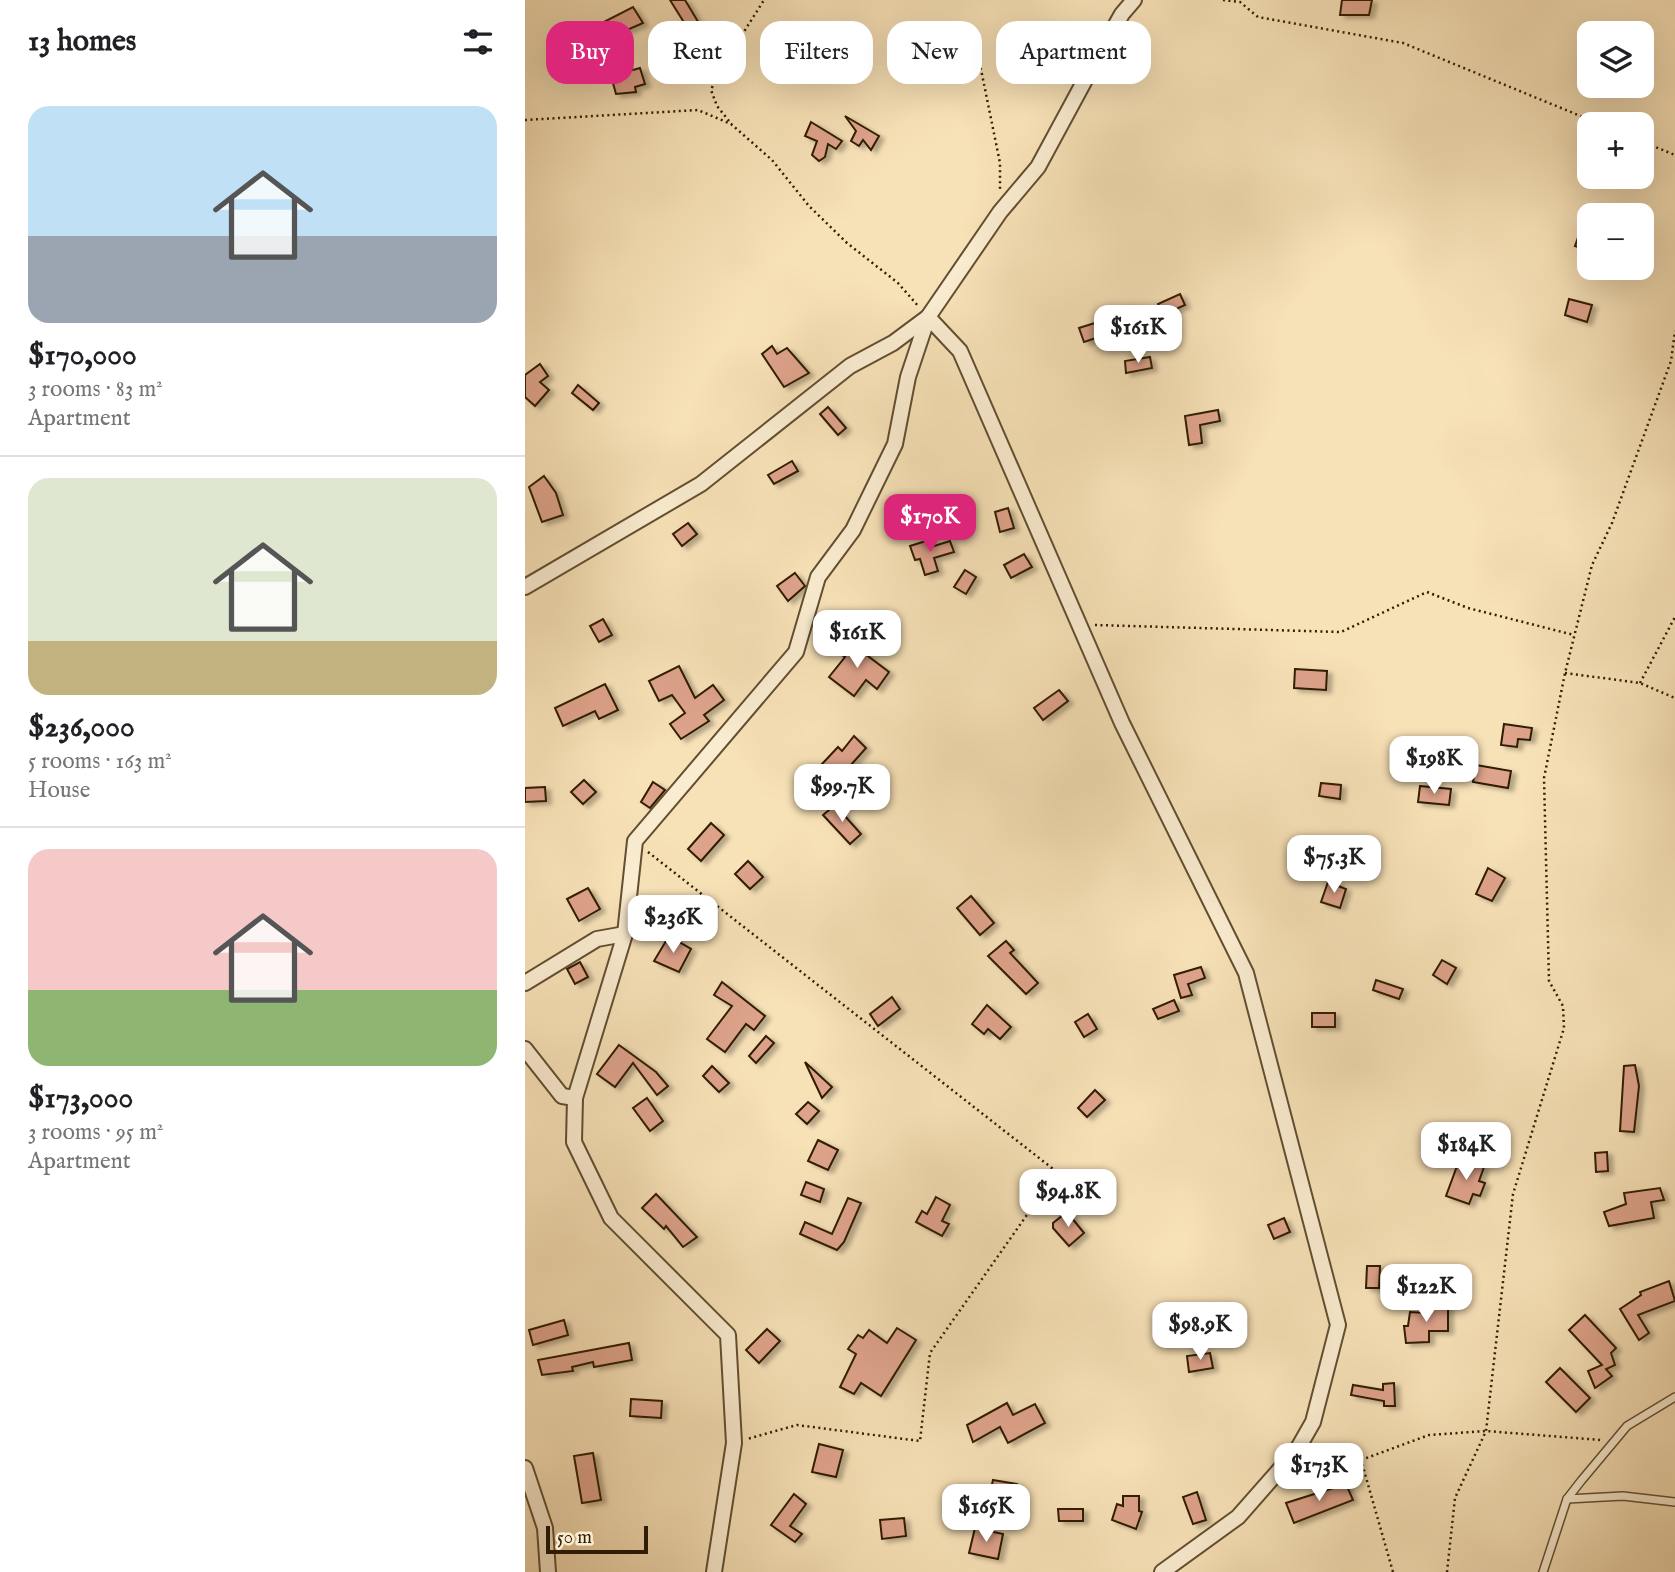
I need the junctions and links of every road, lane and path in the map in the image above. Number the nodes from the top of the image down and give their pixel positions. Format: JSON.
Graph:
{"nodes":[{"id":1,"x":764,"y":0,"type":"edge"},
{"id":2,"x":1134,"y":0,"type":"edge"},
{"id":3,"x":1223,"y":0,"type":"edge"},
{"id":4,"x":982,"y":74,"type":"edge"},
{"id":5,"x":1577,"y":115,"type":"edge"},
{"id":6,"x":525,"y":120,"type":"edge"},
{"id":7,"x":731,"y":124,"type":"junction"},
{"id":8,"x":1654,"y":146,"type":"edge"},
{"id":9,"x":1675,"y":155,"type":"edge"},
{"id":10,"x":1000,"y":212,"type":"junction"},
{"id":11,"x":927,"y":317,"type":"junction"},
{"id":12,"x":1675,"y":331,"type":"edge"},
{"id":13,"x":525,"y":587,"type":"edge"},
{"id":14,"x":1675,"y":617,"type":"edge"},
{"id":15,"x":1081,"y":625,"type":"junction"},
{"id":16,"x":1574,"y":635,"type":"junction"},
{"id":17,"x":1565,"y":673,"type":"junction"},
{"id":18,"x":1640,"y":683,"type":"junction"},
{"id":19,"x":1675,"y":698,"type":"edge"},
{"id":20,"x":635,"y":841,"type":"junction"},
{"id":21,"x":625,"y":934,"type":"junction"},
{"id":22,"x":525,"y":983,"type":"edge"},
{"id":23,"x":525,"y":1049,"type":"edge"},
{"id":24,"x":575,"y":1098,"type":"junction"},
{"id":25,"x":1675,"y":1397,"type":"edge"},
{"id":26,"x":1486,"y":1431,"type":"junction"},
{"id":27,"x":1612,"y":1441,"type":"junction"},
{"id":28,"x":734,"y":1443,"type":"junction"},
{"id":29,"x":1297,"y":1450,"type":"junction"},
{"id":30,"x":1361,"y":1460,"type":"junction"},
{"id":31,"x":525,"y":1468,"type":"edge"},
{"id":32,"x":1567,"y":1499,"type":"junction"},
{"id":33,"x":1675,"y":1502,"type":"edge"},
{"id":34,"x":548,"y":1572,"type":"edge"},
{"id":35,"x":714,"y":1572,"type":"edge"},
{"id":36,"x":1162,"y":1572,"type":"edge"},
{"id":37,"x":1393,"y":1572,"type":"edge"},
{"id":38,"x":1447,"y":1572,"type":"edge"},
{"id":39,"x":1543,"y":1572,"type":"edge"}],
"edges":[{"from":1,"to":7,"type":"path"},
{"from":2,"to":10,"type":"street"},
{"from":3,"to":5,"type":"path"},
{"from":4,"to":10,"type":"path"},
{"from":6,"to":7,"type":"path"},
{"from":7,"to":11,"type":"path"},
{"from":8,"to":9,"type":"path"},
{"from":10,"to":11,"type":"street"},
{"from":11,"to":13,"type":"street"},
{"from":11,"to":15,"type":"street"},
{"from":11,"to":20,"type":"street"},
{"from":12,"to":16,"type":"path"},
{"from":14,"to":18,"type":"path"},
{"from":15,"to":16,"type":"path"},
{"from":15,"to":29,"type":"street"},
{"from":16,"to":17,"type":"path"},
{"from":17,"to":18,"type":"path"},
{"from":17,"to":26,"type":"path"},
{"from":18,"to":19,"type":"path"},
{"from":20,"to":21,"type":"street"},
{"from":20,"to":28,"type":"path"},
{"from":21,"to":22,"type":"street"},
{"from":21,"to":24,"type":"street"},
{"from":23,"to":24,"type":"street"},
{"from":24,"to":28,"type":"street"},
{"from":25,"to":27,"type":"lane"},
{"from":26,"to":27,"type":"path"},
{"from":26,"to":30,"type":"path"},
{"from":26,"to":38,"type":"path"},
{"from":27,"to":32,"type":"lane"},
{"from":28,"to":35,"type":"street"},
{"from":29,"to":30,"type":"path"},
{"from":29,"to":36,"type":"street"},
{"from":30,"to":37,"type":"path"},
{"from":31,"to":34,"type":"street"},
{"from":32,"to":33,"type":"lane"},
{"from":32,"to":39,"type":"lane"}]}
